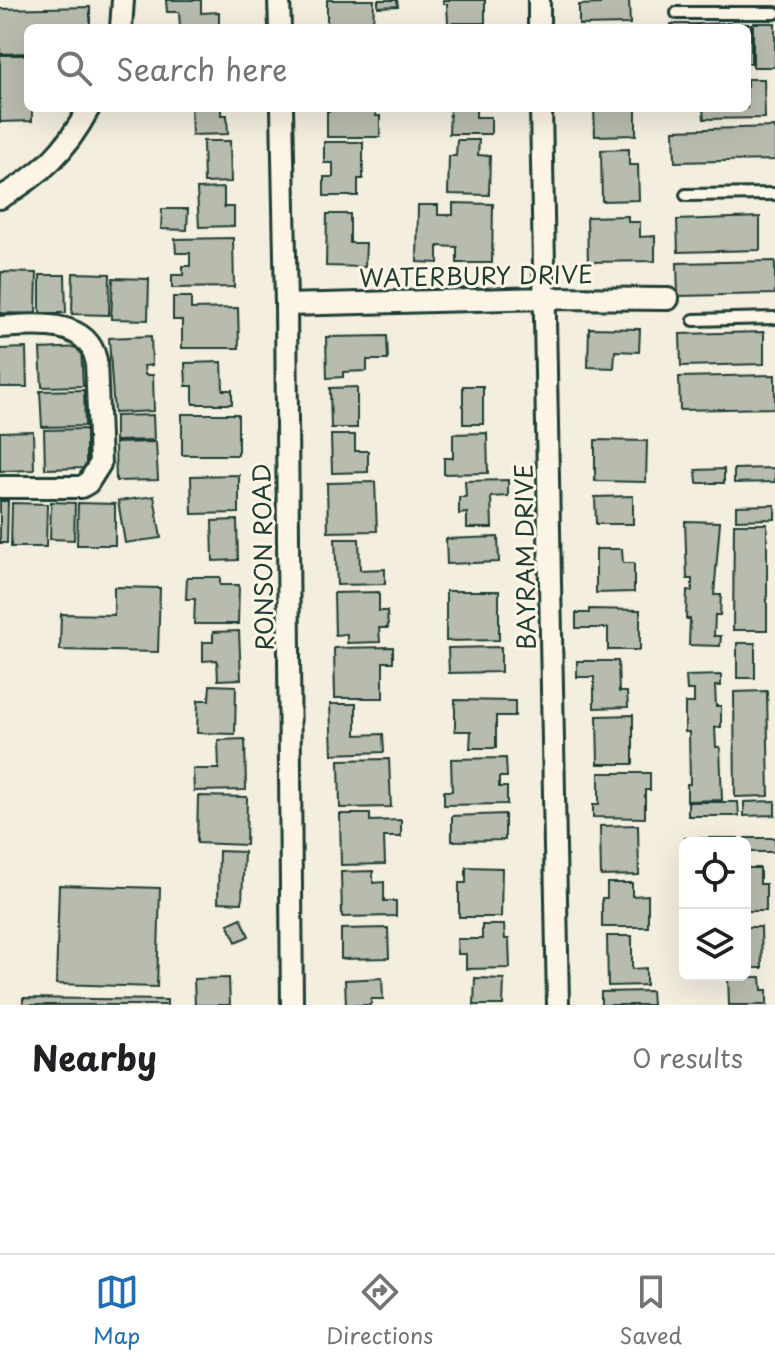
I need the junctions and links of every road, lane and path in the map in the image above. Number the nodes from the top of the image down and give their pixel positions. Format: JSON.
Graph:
{"nodes":[{"id":1,"x":123,"y":0,"type":"edge"},
{"id":2,"x":279,"y":0,"type":"edge"},
{"id":3,"x":539,"y":0,"type":"edge"},
{"id":4,"x":677,"y":13,"type":"dead end"},
{"id":5,"x":775,"y":13,"type":"edge"},
{"id":6,"x":121,"y":24,"type":"edge"},
{"id":7,"x":280,"y":24,"type":"edge"},
{"id":8,"x":539,"y":24,"type":"edge"},
{"id":9,"x":87,"y":112,"type":"edge"},
{"id":10,"x":282,"y":112,"type":"edge"},
{"id":11,"x":541,"y":112,"type":"edge"},
{"id":12,"x":775,"y":194,"type":"edge"},
{"id":13,"x":686,"y":195,"type":"dead end"},
{"id":14,"x":0,"y":198,"type":"edge"},
{"id":15,"x":545,"y":298,"type":"junction"},
{"id":16,"x":668,"y":299,"type":"dead end"},
{"id":17,"x":286,"y":305,"type":"junction"},
{"id":18,"x":775,"y":318,"type":"edge"},
{"id":19,"x":694,"y":320,"type":"dead end"},
{"id":20,"x":0,"y":327,"type":"edge"},
{"id":21,"x":0,"y":487,"type":"edge"},
{"id":22,"x":292,"y":1005,"type":"edge"},
{"id":23,"x":558,"y":1005,"type":"edge"}],
"edges":[{"from":1,"to":6,"type":"street"},
{"from":2,"to":7,"type":"street"},
{"from":3,"to":8,"type":"street"},
{"from":4,"to":5,"type":"lane"},
{"from":9,"to":14,"type":"street"},
{"from":10,"to":17,"type":"street","name":"RONSON ROAD"},
{"from":11,"to":15,"type":"street","name":"BAYRAM DRIVE"},
{"from":12,"to":13,"type":"lane"},
{"from":15,"to":16,"type":"street","name":"WATERBURY DRIVE"},
{"from":15,"to":17,"type":"street","name":"WATERBURY DRIVE"},
{"from":15,"to":23,"type":"street","name":"BAYRAM DRIVE"},
{"from":17,"to":22,"type":"street","name":"RONSON ROAD"},
{"from":18,"to":19,"type":"lane"},
{"from":20,"to":21,"type":"street"}]}
